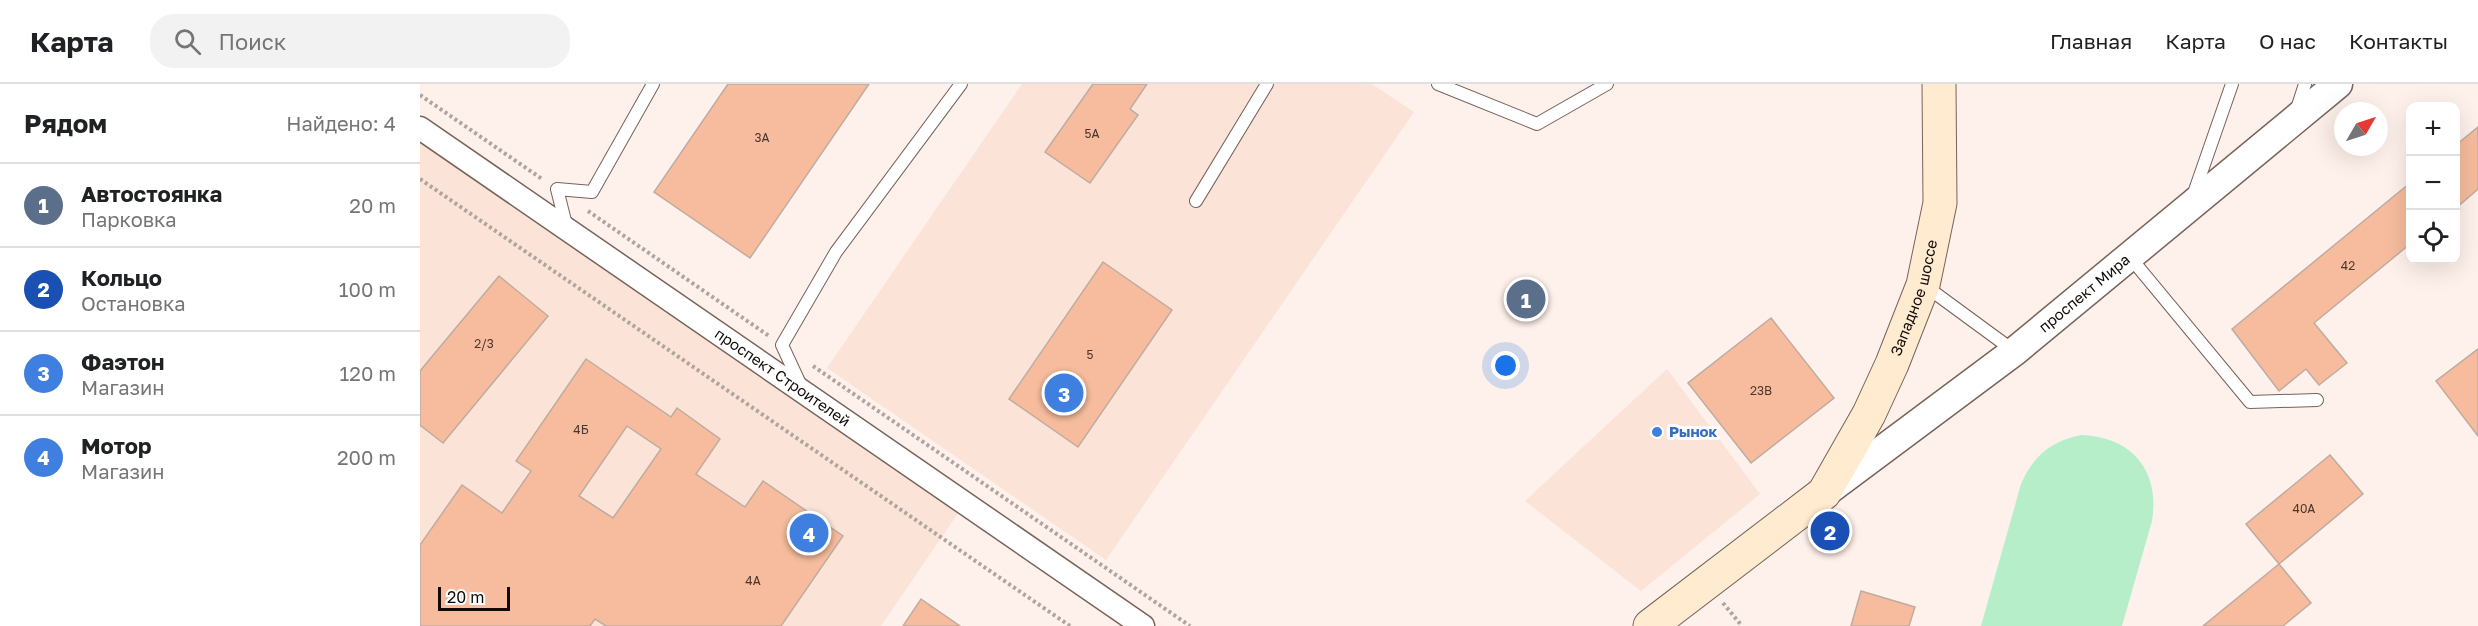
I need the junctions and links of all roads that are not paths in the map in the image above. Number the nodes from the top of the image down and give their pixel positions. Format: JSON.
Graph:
{"nodes":[{"id":1,"x":653,"y":84,"type":"edge"},
{"id":2,"x":961,"y":84,"type":"edge"},
{"id":3,"x":1267,"y":84,"type":"edge"},
{"id":4,"x":1438,"y":84,"type":"edge"},
{"id":5,"x":1607,"y":84,"type":"edge"},
{"id":6,"x":1939,"y":84,"type":"edge"},
{"id":7,"x":2232,"y":84,"type":"edge"},
{"id":8,"x":2305,"y":84,"type":"edge"},
{"id":9,"x":2338,"y":84,"type":"edge"},
{"id":10,"x":2293,"y":121,"type":"junction"},
{"id":11,"x":420,"y":128,"type":"edge"},
{"id":12,"x":1196,"y":201,"type":"dead end"},
{"id":13,"x":2190,"y":206,"type":"junction"},
{"id":14,"x":567,"y":229,"type":"junction"},
{"id":15,"x":2129,"y":256,"type":"junction"},
{"id":16,"x":1923,"y":285,"type":"junction"},
{"id":17,"x":2014,"y":351,"type":"junction"},
{"id":18,"x":804,"y":393,"type":"junction"},
{"id":19,"x":2318,"y":400,"type":"dead end"},
{"id":20,"x":1824,"y":493,"type":"junction"},
{"id":21,"x":1143,"y":626,"type":"edge"},
{"id":22,"x":1650,"y":626,"type":"edge"}],
"edges":[{"from":1,"to":14,"type":"lane"},
{"from":2,"to":18,"type":"lane"},
{"from":3,"to":12,"type":"lane"},
{"from":4,"to":5,"type":"lane"},
{"from":6,"to":16,"type":"main road","name":"Западное шоссе"},
{"from":7,"to":13,"type":"lane"},
{"from":8,"to":10,"type":"lane"},
{"from":9,"to":10,"type":"street","name":"проспект Мира"},
{"from":10,"to":13,"type":"street","name":"проспект Мира"},
{"from":11,"to":14,"type":"street","name":"проспект Строителей"},
{"from":13,"to":15,"type":"street","name":"проспект Мира"},
{"from":14,"to":18,"type":"street","name":"проспект Строителей"},
{"from":15,"to":17,"type":"street","name":"проспект Мира"},
{"from":15,"to":19,"type":"lane"},
{"from":16,"to":17,"type":"lane"},
{"from":16,"to":20,"type":"main road","name":"Западное шоссе"},
{"from":17,"to":20,"type":"street","name":"проспект Мира"},
{"from":18,"to":21,"type":"street","name":"проспект Строителей"},
{"from":20,"to":22,"type":"main road"}]}
